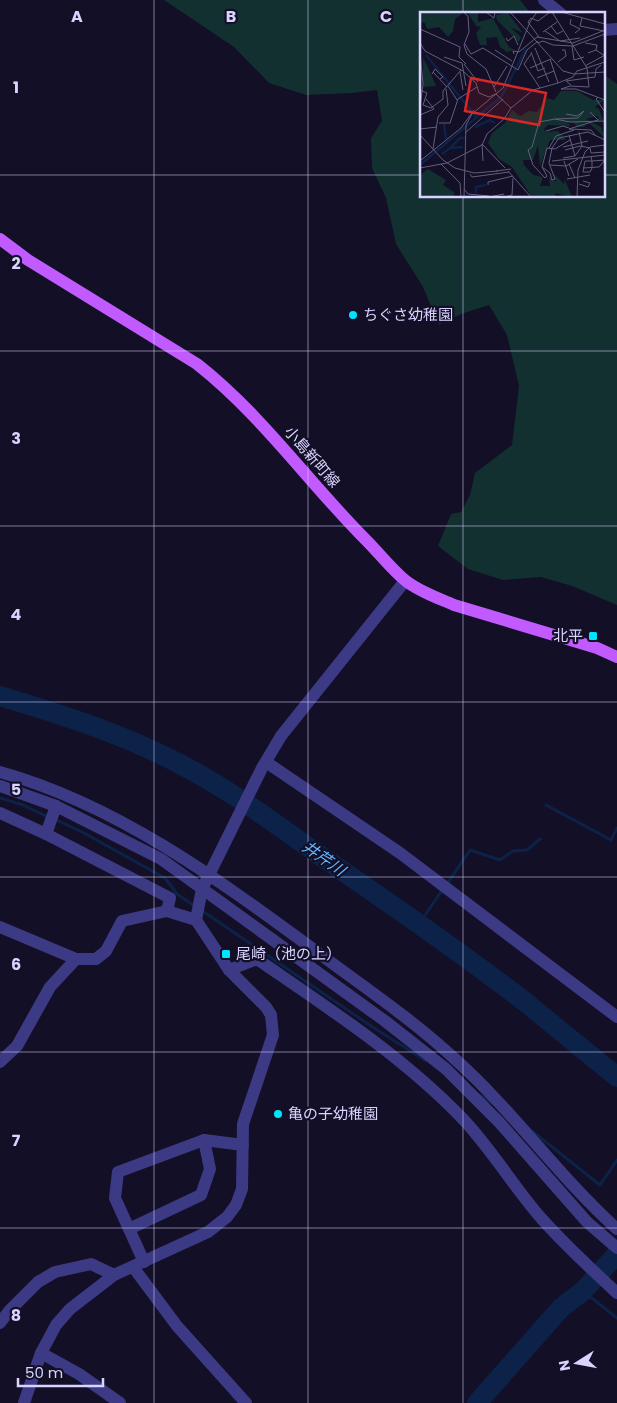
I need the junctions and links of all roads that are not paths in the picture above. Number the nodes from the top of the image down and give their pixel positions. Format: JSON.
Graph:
{"nodes":[{"id":1,"x":544,"y":0,"type":"edge"},
{"id":2,"x":559,"y":12,"type":"edge"},
{"id":3,"x":617,"y":29,"type":"edge"},
{"id":4,"x":604,"y":30,"type":"edge"},
{"id":5,"x":0,"y":239,"type":"edge"},
{"id":6,"x":406,"y":581,"type":"junction"},
{"id":7,"x":617,"y":657,"type":"edge"},
{"id":8,"x":264,"y":765,"type":"junction"},
{"id":9,"x":0,"y":772,"type":"edge"},
{"id":10,"x":0,"y":786,"type":"edge"},
{"id":11,"x":56,"y":806,"type":"junction"},
{"id":12,"x":0,"y":813,"type":"edge"},
{"id":13,"x":46,"y":834,"type":"junction"},
{"id":14,"x":209,"y":875,"type":"junction"},
{"id":15,"x":202,"y":889,"type":"junction"},
{"id":16,"x":167,"y":911,"type":"junction"},
{"id":17,"x":196,"y":920,"type":"junction"},
{"id":18,"x":0,"y":927,"type":"edge"},
{"id":19,"x":76,"y":959,"type":"junction"},
{"id":20,"x":229,"y":970,"type":"junction"},
{"id":21,"x":617,"y":1017,"type":"edge"},
{"id":22,"x":0,"y":1062,"type":"edge"},
{"id":23,"x":204,"y":1140,"type":"junction"},
{"id":24,"x":243,"y":1145,"type":"junction"},
{"id":25,"x":129,"y":1228,"type":"junction"},
{"id":26,"x":617,"y":1230,"type":"edge"},
{"id":27,"x":617,"y":1248,"type":"edge"},
{"id":28,"x":138,"y":1264,"type":"junction"},
{"id":29,"x":114,"y":1275,"type":"junction"},
{"id":30,"x":617,"y":1293,"type":"edge"},
{"id":31,"x":0,"y":1323,"type":"edge"},
{"id":32,"x":41,"y":1353,"type":"junction"},
{"id":33,"x":24,"y":1403,"type":"edge"},
{"id":34,"x":120,"y":1403,"type":"edge"},
{"id":35,"x":246,"y":1403,"type":"edge"}],
"edges":[{"from":1,"to":2,"type":"street"},
{"from":3,"to":4,"type":"street"},
{"from":5,"to":6,"type":"main road","name":"小島新町線"},
{"from":6,"to":7,"type":"main road","name":"小島新町線"},
{"from":6,"to":8,"type":"street"},
{"from":8,"to":14,"type":"street"},
{"from":8,"to":21,"type":"street"},
{"from":9,"to":14,"type":"street"},
{"from":10,"to":11,"type":"street"},
{"from":11,"to":13,"type":"street"},
{"from":11,"to":15,"type":"street"},
{"from":12,"to":13,"type":"street"},
{"from":13,"to":16,"type":"street"},
{"from":14,"to":15,"type":"street"},
{"from":14,"to":26,"type":"street"},
{"from":15,"to":17,"type":"street"},
{"from":15,"to":27,"type":"street"},
{"from":16,"to":17,"type":"street"},
{"from":16,"to":19,"type":"street"},
{"from":17,"to":20,"type":"street"},
{"from":18,"to":19,"type":"street"},
{"from":19,"to":22,"type":"street"},
{"from":20,"to":24,"type":"street"},
{"from":20,"to":30,"type":"street"},
{"from":23,"to":24,"type":"street"},
{"from":23,"to":25,"type":"street"},
{"from":23,"to":25,"type":"street"},
{"from":24,"to":28,"type":"street"},
{"from":25,"to":28,"type":"street"},
{"from":28,"to":29,"type":"street"},
{"from":28,"to":35,"type":"street"},
{"from":29,"to":31,"type":"street"},
{"from":29,"to":32,"type":"street"},
{"from":32,"to":33,"type":"street"},
{"from":32,"to":34,"type":"street"}]}
